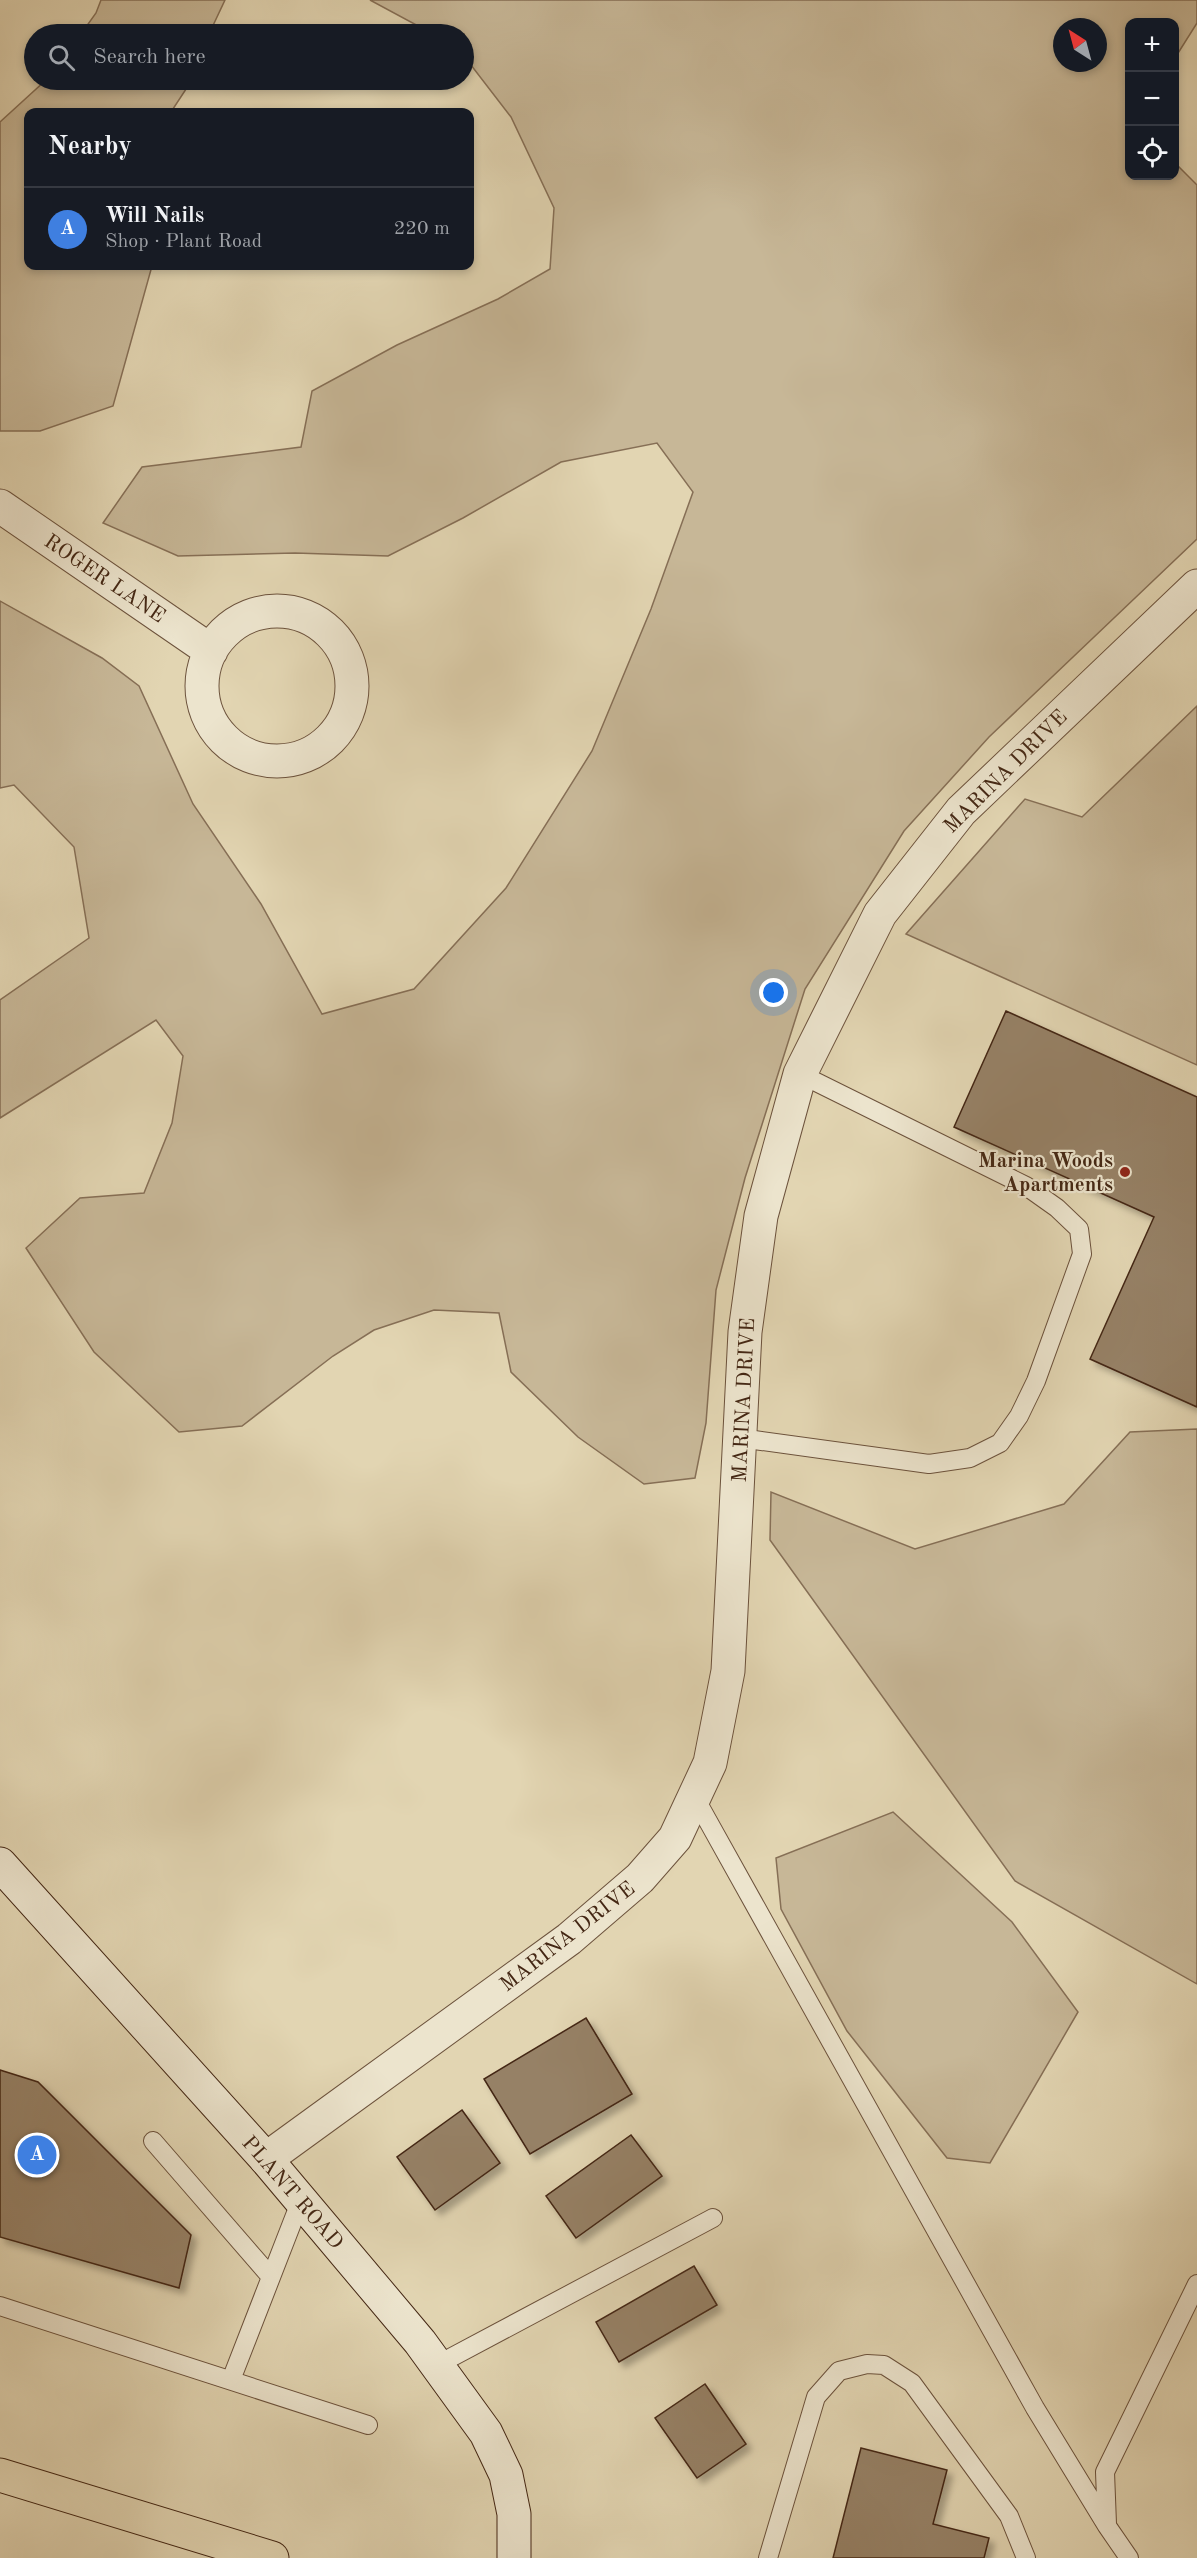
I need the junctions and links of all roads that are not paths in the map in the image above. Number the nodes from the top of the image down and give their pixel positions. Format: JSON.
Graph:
{"nodes":[{"id":1,"x":0,"y":506,"type":"edge"},
{"id":2,"x":1197,"y":586,"type":"edge"},
{"id":3,"x":211,"y":651,"type":"junction"},
{"id":4,"x":800,"y":1074,"type":"junction"},
{"id":5,"x":740,"y":1438,"type":"junction"},
{"id":6,"x":694,"y":1796,"type":"junction"},
{"id":7,"x":0,"y":1864,"type":"edge"},
{"id":8,"x":153,"y":2141,"type":"dead end"},
{"id":9,"x":266,"y":2159,"type":"junction"},
{"id":10,"x":301,"y":2200,"type":"junction"},
{"id":11,"x":713,"y":2218,"type":"dead end"},
{"id":12,"x":271,"y":2277,"type":"junction"},
{"id":13,"x":1197,"y":2284,"type":"edge"},
{"id":14,"x":0,"y":2306,"type":"edge"},
{"id":15,"x":437,"y":2365,"type":"junction"},
{"id":16,"x":231,"y":2380,"type":"junction"},
{"id":17,"x":368,"y":2425,"type":"dead end"},
{"id":18,"x":0,"y":2475,"type":"edge"},
{"id":19,"x":1107,"y":2526,"type":"junction"},
{"id":20,"x":272,"y":2558,"type":"edge"},
{"id":21,"x":514,"y":2558,"type":"edge"},
{"id":22,"x":768,"y":2558,"type":"edge"},
{"id":23,"x":1026,"y":2558,"type":"edge"},
{"id":24,"x":1129,"y":2558,"type":"edge"}],
"edges":[{"from":1,"to":3,"type":"street","name":"ROGER LANE"},
{"from":2,"to":4,"type":"street","name":"MARINA DRIVE"},
{"from":3,"to":3,"type":"street"},
{"from":4,"to":5,"type":"street","name":"MARINA DRIVE"},
{"from":4,"to":5,"type":"lane"},
{"from":5,"to":6,"type":"street","name":"MARINA DRIVE"},
{"from":6,"to":9,"type":"street","name":"MARINA DRIVE"},
{"from":6,"to":19,"type":"lane"},
{"from":7,"to":9,"type":"street","name":"PLANT ROAD"},
{"from":8,"to":12,"type":"lane"},
{"from":9,"to":10,"type":"street","name":"PLANT ROAD"},
{"from":10,"to":12,"type":"lane"},
{"from":10,"to":15,"type":"street","name":"PLANT ROAD"},
{"from":11,"to":15,"type":"lane"},
{"from":12,"to":16,"type":"lane"},
{"from":13,"to":19,"type":"lane"},
{"from":14,"to":16,"type":"lane"},
{"from":15,"to":21,"type":"street","name":"PLANT ROAD"},
{"from":16,"to":17,"type":"lane"},
{"from":18,"to":20,"type":"main road"},
{"from":19,"to":24,"type":"lane"},
{"from":22,"to":23,"type":"lane"}]}
